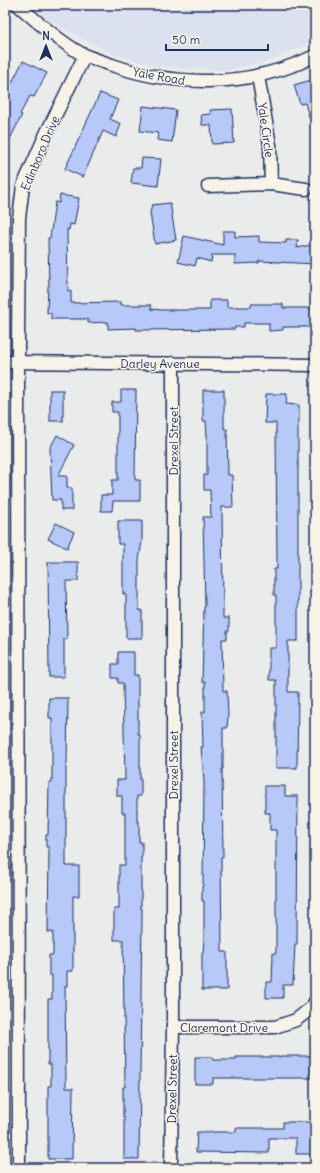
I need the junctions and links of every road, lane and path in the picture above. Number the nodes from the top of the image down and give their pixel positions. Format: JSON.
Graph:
{"nodes":[{"id":1,"x":18,"y":5,"type":"edge"},
{"id":2,"x":85,"y":55,"type":"junction"},
{"id":3,"x":315,"y":56,"type":"edge"},
{"id":4,"x":258,"y":76,"type":"junction"},
{"id":5,"x":271,"y":184,"type":"junction"},
{"id":6,"x":208,"y":186,"type":"dead end"},
{"id":7,"x":306,"y":189,"type":"dead end"},
{"id":8,"x":5,"y":362,"type":"edge"},
{"id":9,"x":18,"y":362,"type":"junction"},
{"id":10,"x":173,"y":363,"type":"junction"},
{"id":11,"x":315,"y":365,"type":"edge"},
{"id":12,"x":315,"y":1002,"type":"edge"},
{"id":13,"x":173,"y":1027,"type":"junction"},
{"id":14,"x":19,"y":1168,"type":"edge"},
{"id":15,"x":171,"y":1168,"type":"edge"}],
"edges":[{"from":1,"to":2,"type":"street","name":"Yale Road"},
{"from":2,"to":4,"type":"street","name":"Yale Road"},
{"from":2,"to":9,"type":"street","name":"Edinboro Drive"},
{"from":3,"to":4,"type":"street","name":"Yale Road"},
{"from":4,"to":5,"type":"street","name":"Yale Circle"},
{"from":5,"to":6,"type":"street"},
{"from":5,"to":7,"type":"street"},
{"from":8,"to":9,"type":"street","name":"Darley Avenue"},
{"from":9,"to":10,"type":"street","name":"Darley Avenue"},
{"from":9,"to":14,"type":"street","name":"Edinboro Drive"},
{"from":10,"to":11,"type":"street","name":"Darley Avenue"},
{"from":10,"to":13,"type":"street","name":"Drexel Street"},
{"from":12,"to":13,"type":"street","name":"Claremont Drive"},
{"from":13,"to":15,"type":"street","name":"Drexel Street"}]}
